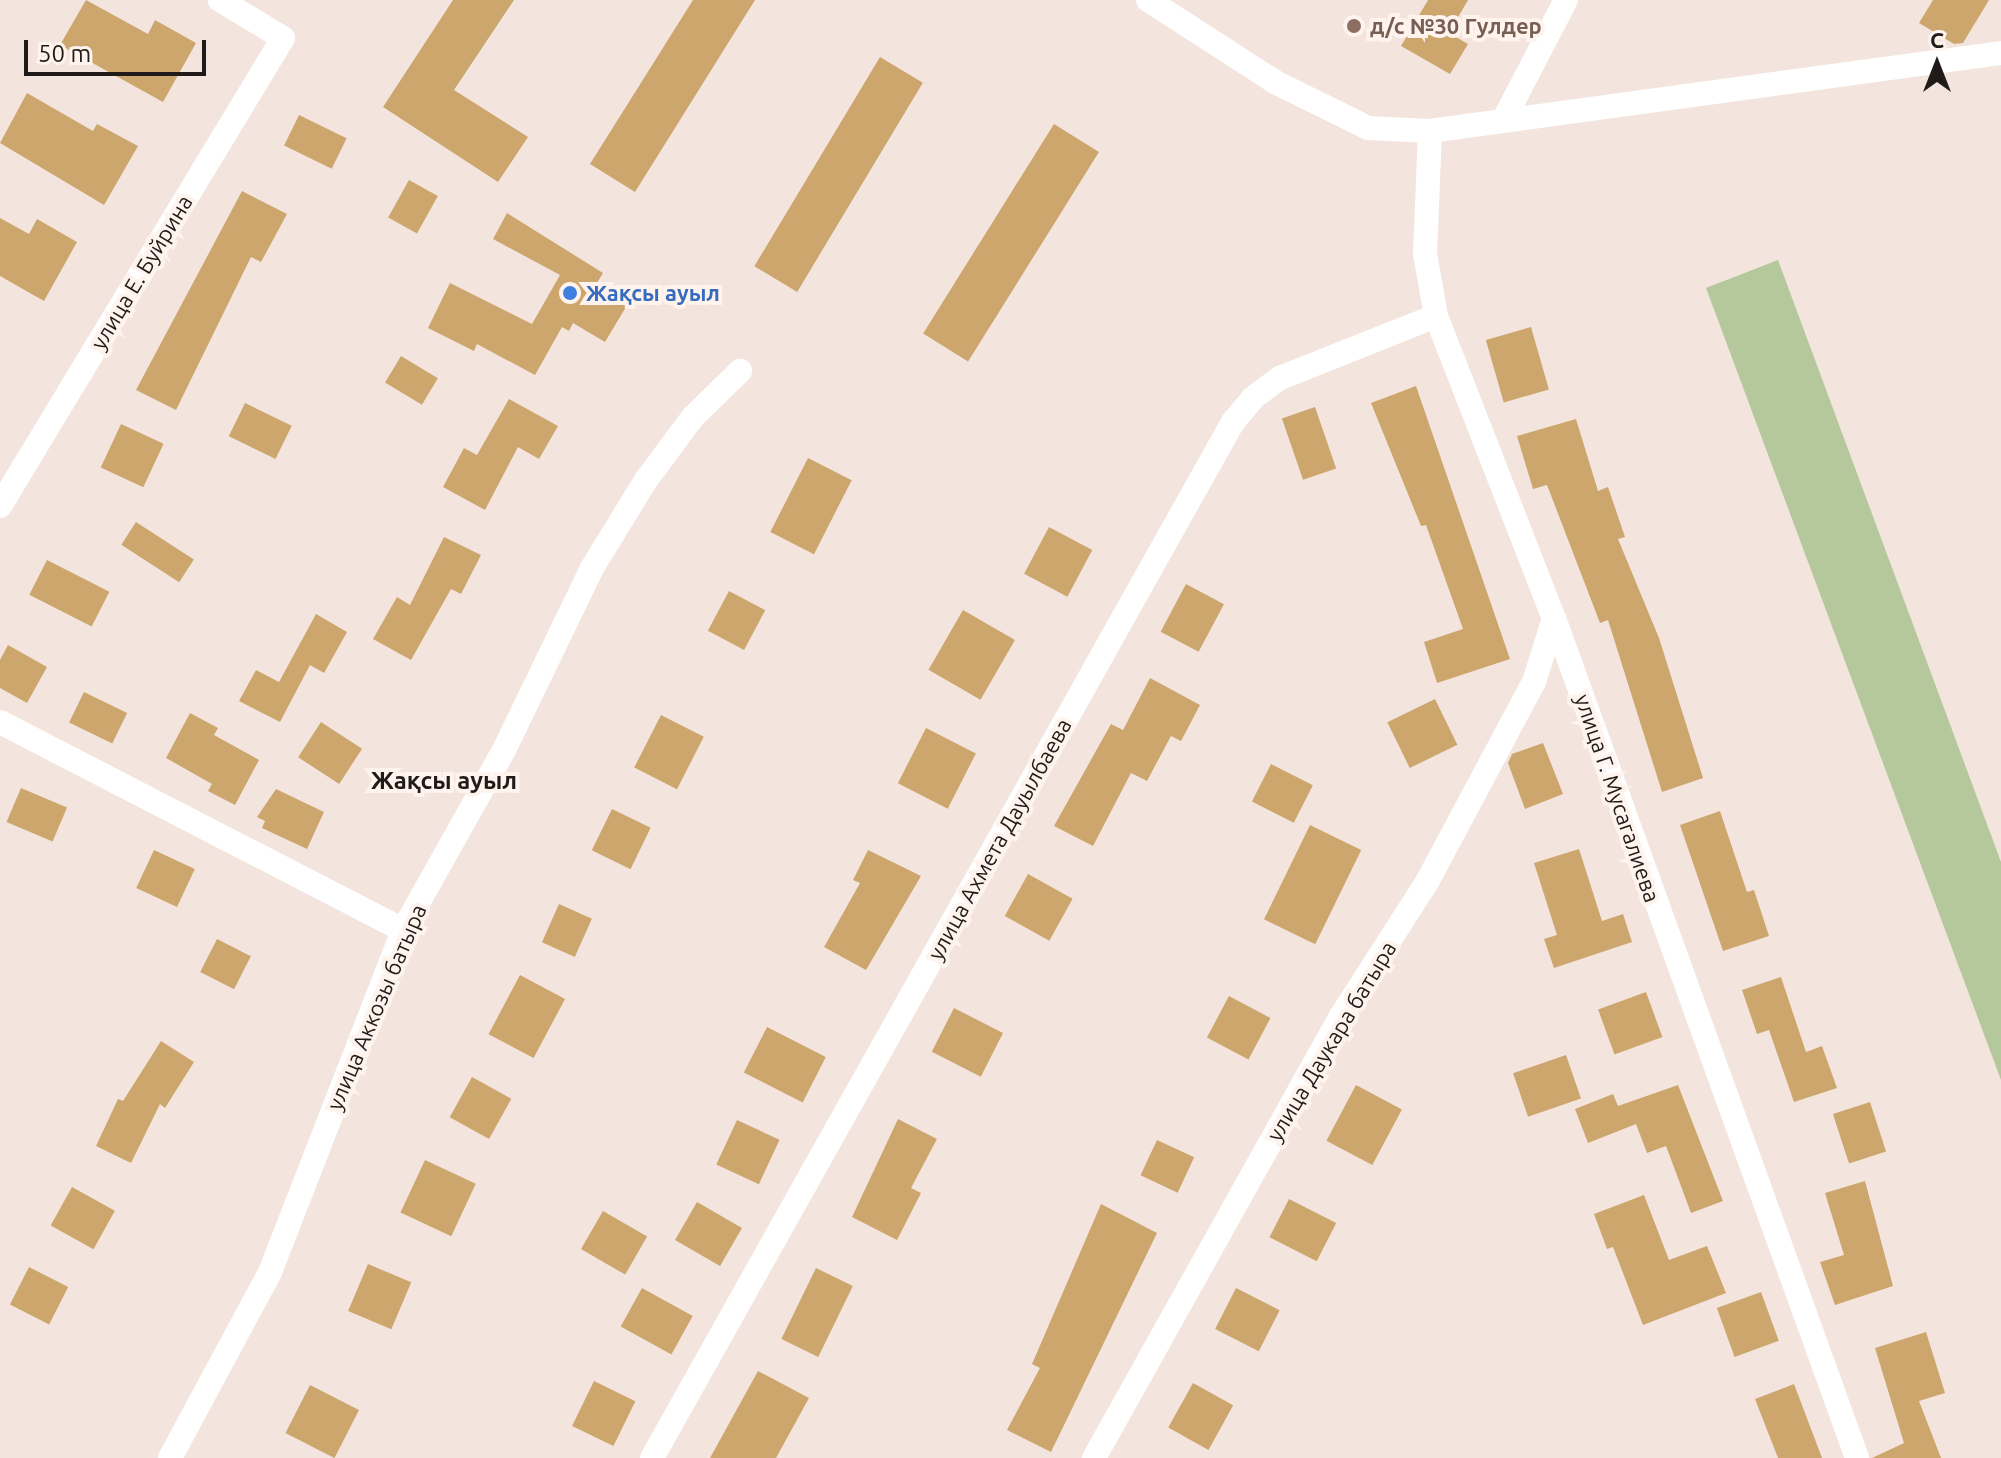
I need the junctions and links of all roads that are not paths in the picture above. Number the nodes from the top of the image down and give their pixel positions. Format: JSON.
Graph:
{"nodes":[{"id":1,"x":220,"y":0,"type":"edge"},
{"id":2,"x":1148,"y":0,"type":"edge"},
{"id":3,"x":1566,"y":0,"type":"edge"},
{"id":4,"x":2001,"y":53,"type":"edge"},
{"id":5,"x":1505,"y":117,"type":"junction"},
{"id":6,"x":1430,"y":131,"type":"junction"},
{"id":7,"x":1436,"y":316,"type":"junction"},
{"id":8,"x":740,"y":371,"type":"dead end"},
{"id":9,"x":0,"y":506,"type":"edge"},
{"id":10,"x":1554,"y":618,"type":"junction"},
{"id":11,"x":0,"y":722,"type":"edge"},
{"id":12,"x":403,"y":930,"type":"junction"},
{"id":13,"x":170,"y":1458,"type":"edge"},
{"id":14,"x":652,"y":1458,"type":"edge"},
{"id":15,"x":1094,"y":1458,"type":"edge"},
{"id":16,"x":1857,"y":1458,"type":"edge"}],
"edges":[{"from":1,"to":9,"type":"street","name":"улица Е. Буйрина"},
{"from":2,"to":6,"type":"street"},
{"from":3,"to":5,"type":"street"},
{"from":4,"to":5,"type":"street"},
{"from":5,"to":6,"type":"street"},
{"from":6,"to":7,"type":"street","name":"улица Г. Мусагалиева"},
{"from":7,"to":10,"type":"street","name":"улица Г. Мусагалиева"},
{"from":7,"to":14,"type":"street","name":"улица Ахмета Дауылбаева"},
{"from":8,"to":12,"type":"street","name":"улица Аккозы батыра"},
{"from":10,"to":15,"type":"street","name":"улица Даукара батыра"},
{"from":10,"to":16,"type":"street","name":"улица Г. Мусагалиева"},
{"from":11,"to":12,"type":"street"},
{"from":12,"to":13,"type":"street","name":"улица Аккозы батыра"}]}
